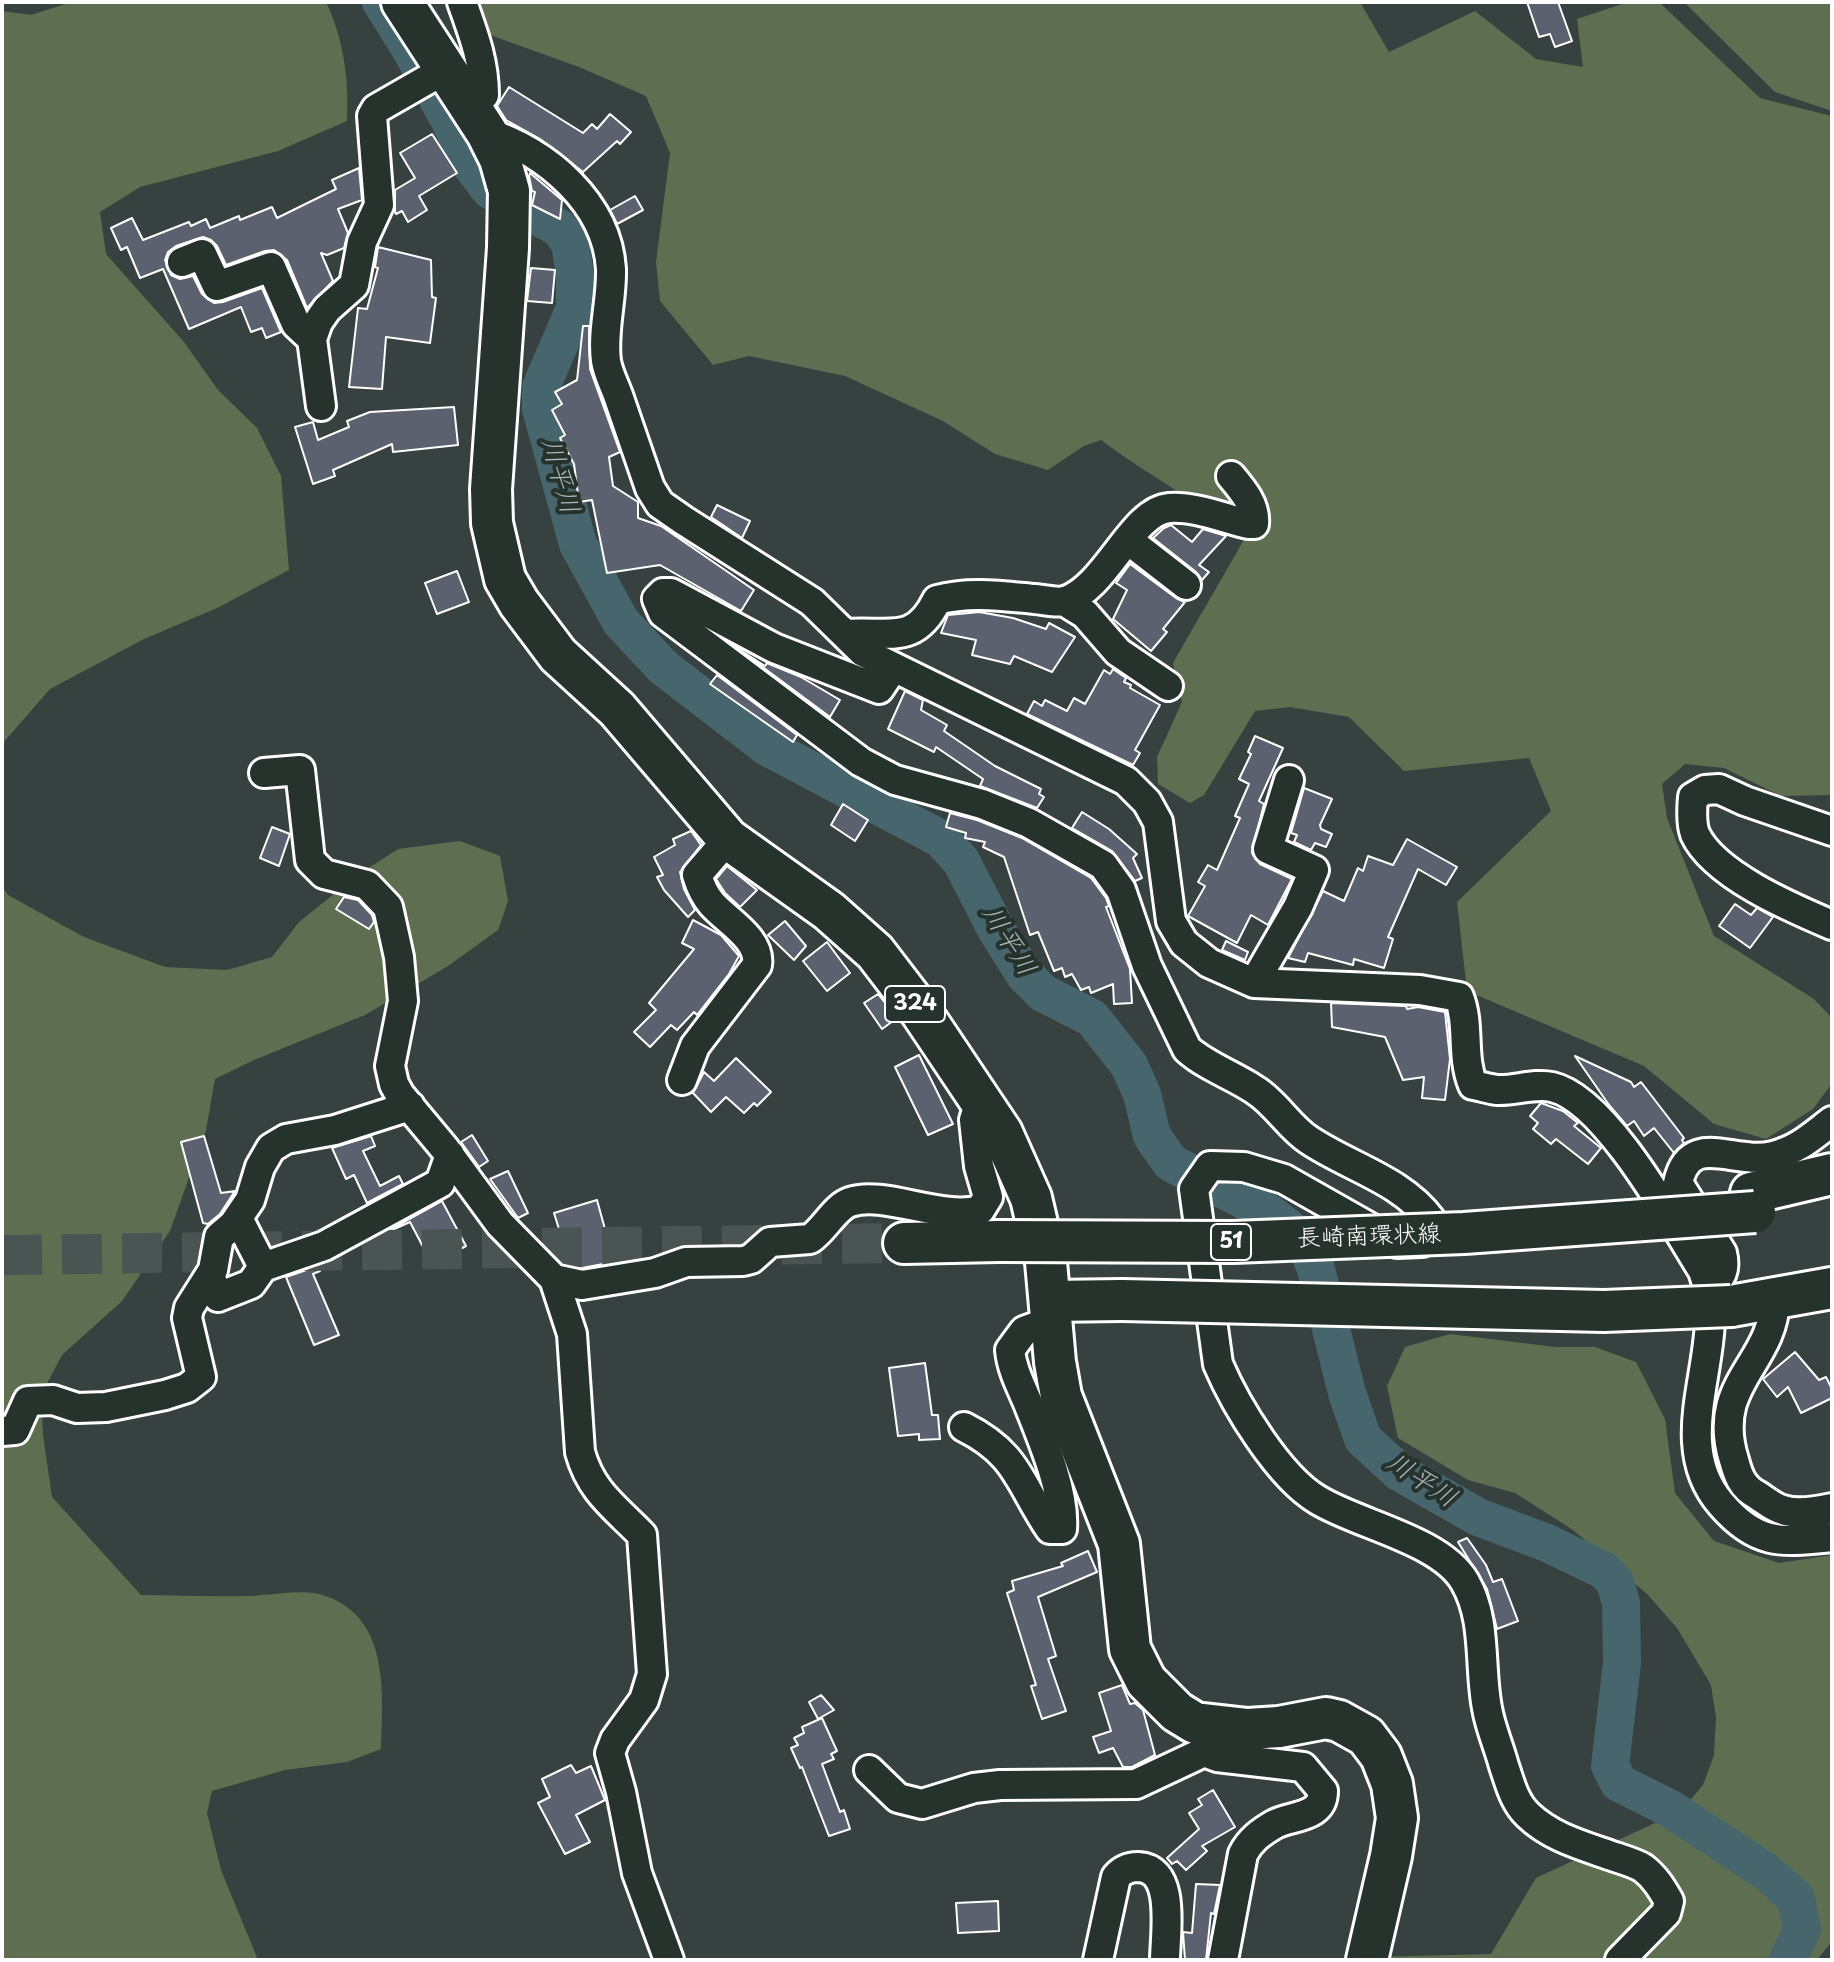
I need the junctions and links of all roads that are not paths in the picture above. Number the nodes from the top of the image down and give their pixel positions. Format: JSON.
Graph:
{"nodes":[{"id":1,"x":402,"y":2,"type":"edge"},
{"id":2,"x":462,"y":2,"type":"edge"},
{"id":3,"x":444,"y":70,"type":"junction"},
{"id":4,"x":479,"y":120,"type":"junction"},
{"id":5,"x":182,"y":262,"type":"dead end"},
{"id":6,"x":312,"y":339,"type":"junction"},
{"id":7,"x":321,"y":406,"type":"dead end"},
{"id":8,"x":1231,"y":476,"type":"dead end"},
{"id":9,"x":1128,"y":540,"type":"junction"},
{"id":10,"x":1186,"y":585,"type":"dead end"},
{"id":11,"x":1064,"y":601,"type":"junction"},
{"id":12,"x":845,"y":634,"type":"junction"},
{"id":13,"x":893,"y":668,"type":"junction"},
{"id":14,"x":1168,"y":686,"type":"dead end"},
{"id":15,"x":264,"y":773,"type":"dead end"},
{"id":16,"x":1289,"y":780,"type":"dead end"},
{"id":17,"x":1832,"y":831,"type":"edge"},
{"id":18,"x":728,"y":839,"type":"junction"},
{"id":19,"x":1832,"y":925,"type":"edge"},
{"id":20,"x":1254,"y":983,"type":"junction"},
{"id":21,"x":682,"y":1080,"type":"dead end"},
{"id":22,"x":981,"y":1099,"type":"junction"},
{"id":23,"x":410,"y":1106,"type":"junction"},
{"id":24,"x":1832,"y":1121,"type":"edge"},
{"id":25,"x":450,"y":1155,"type":"junction"},
{"id":26,"x":1832,"y":1174,"type":"edge"},
{"id":27,"x":1832,"y":1202,"type":"edge"},
{"id":28,"x":1766,"y":1204,"type":"junction"},
{"id":29,"x":238,"y":1218,"type":"junction"},
{"id":30,"x":904,"y":1243,"type":"tunnel mouth"},
{"id":31,"x":263,"y":1267,"type":"junction"},
{"id":32,"x":210,"y":1275,"type":"junction"},
{"id":33,"x":554,"y":1279,"type":"junction"},
{"id":34,"x":1832,"y":1288,"type":"edge"},
{"id":35,"x":1720,"y":1297,"type":"junction"},
{"id":36,"x":1775,"y":1300,"type":"junction"},
{"id":37,"x":1051,"y":1311,"type":"junction"},
{"id":38,"x":964,"y":1427,"type":"dead end"},
{"id":39,"x":2,"y":1431,"type":"edge"},
{"id":40,"x":1832,"y":1508,"type":"edge"},
{"id":41,"x":1832,"y":1537,"type":"edge"},
{"id":42,"x":1204,"y":1739,"type":"junction"},
{"id":43,"x":869,"y":1770,"type":"dead end"},
{"id":44,"x":669,"y":1960,"type":"edge"},
{"id":45,"x":1098,"y":1960,"type":"edge"},
{"id":46,"x":1165,"y":1960,"type":"edge"},
{"id":47,"x":1223,"y":1960,"type":"edge"},
{"id":48,"x":1367,"y":1960,"type":"edge"},
{"id":49,"x":1620,"y":1960,"type":"edge"}],
"edges":[{"from":1,"to":3,"type":"highway","number":"324"},
{"from":2,"to":4,"type":"street"},
{"from":3,"to":4,"type":"highway","number":"324"},
{"from":3,"to":6,"type":"street"},
{"from":4,"to":12,"type":"street"},
{"from":4,"to":18,"type":"highway","number":"324"},
{"from":5,"to":6,"type":"street"},
{"from":6,"to":7,"type":"street"},
{"from":8,"to":9,"type":"street"},
{"from":9,"to":10,"type":"street"},
{"from":9,"to":11,"type":"street"},
{"from":11,"to":12,"type":"street"},
{"from":11,"to":14,"type":"street"},
{"from":12,"to":13,"type":"street"},
{"from":13,"to":20,"type":"street"},
{"from":13,"to":49,"type":"street"},
{"from":15,"to":23,"type":"street"},
{"from":16,"to":20,"type":"street"},
{"from":17,"to":19,"type":"street"},
{"from":18,"to":21,"type":"street"},
{"from":18,"to":22,"type":"highway","number":"324"},
{"from":20,"to":35,"type":"street"},
{"from":22,"to":33,"type":"street"},
{"from":22,"to":37,"type":"highway","number":"324"},
{"from":23,"to":25,"type":"street"},
{"from":23,"to":29,"type":"street"},
{"from":24,"to":35,"type":"street"},
{"from":25,"to":31,"type":"street"},
{"from":25,"to":33,"type":"street"},
{"from":26,"to":28,"type":"highway","number":"51"},
{"from":27,"to":28,"type":"highway","number":"51"},
{"from":28,"to":30,"type":"highway","name":"長崎南環状線","number":"51","bridge":true},
{"from":29,"to":31,"type":"street"},
{"from":29,"to":32,"type":"street"},
{"from":31,"to":32,"type":"street"},
{"from":32,"to":39,"type":"street"},
{"from":33,"to":44,"type":"street"},
{"from":34,"to":36,"type":"highway"},
{"from":35,"to":36,"type":"highway"},
{"from":35,"to":37,"type":"highway","bridge":true},
{"from":35,"to":41,"type":"street"},
{"from":36,"to":40,"type":"street"},
{"from":37,"to":38,"type":"street"},
{"from":37,"to":42,"type":"highway","number":"324"},
{"from":42,"to":43,"type":"street"},
{"from":42,"to":47,"type":"street"},
{"from":42,"to":48,"type":"highway","number":"324"},
{"from":45,"to":46,"type":"street"}]}
